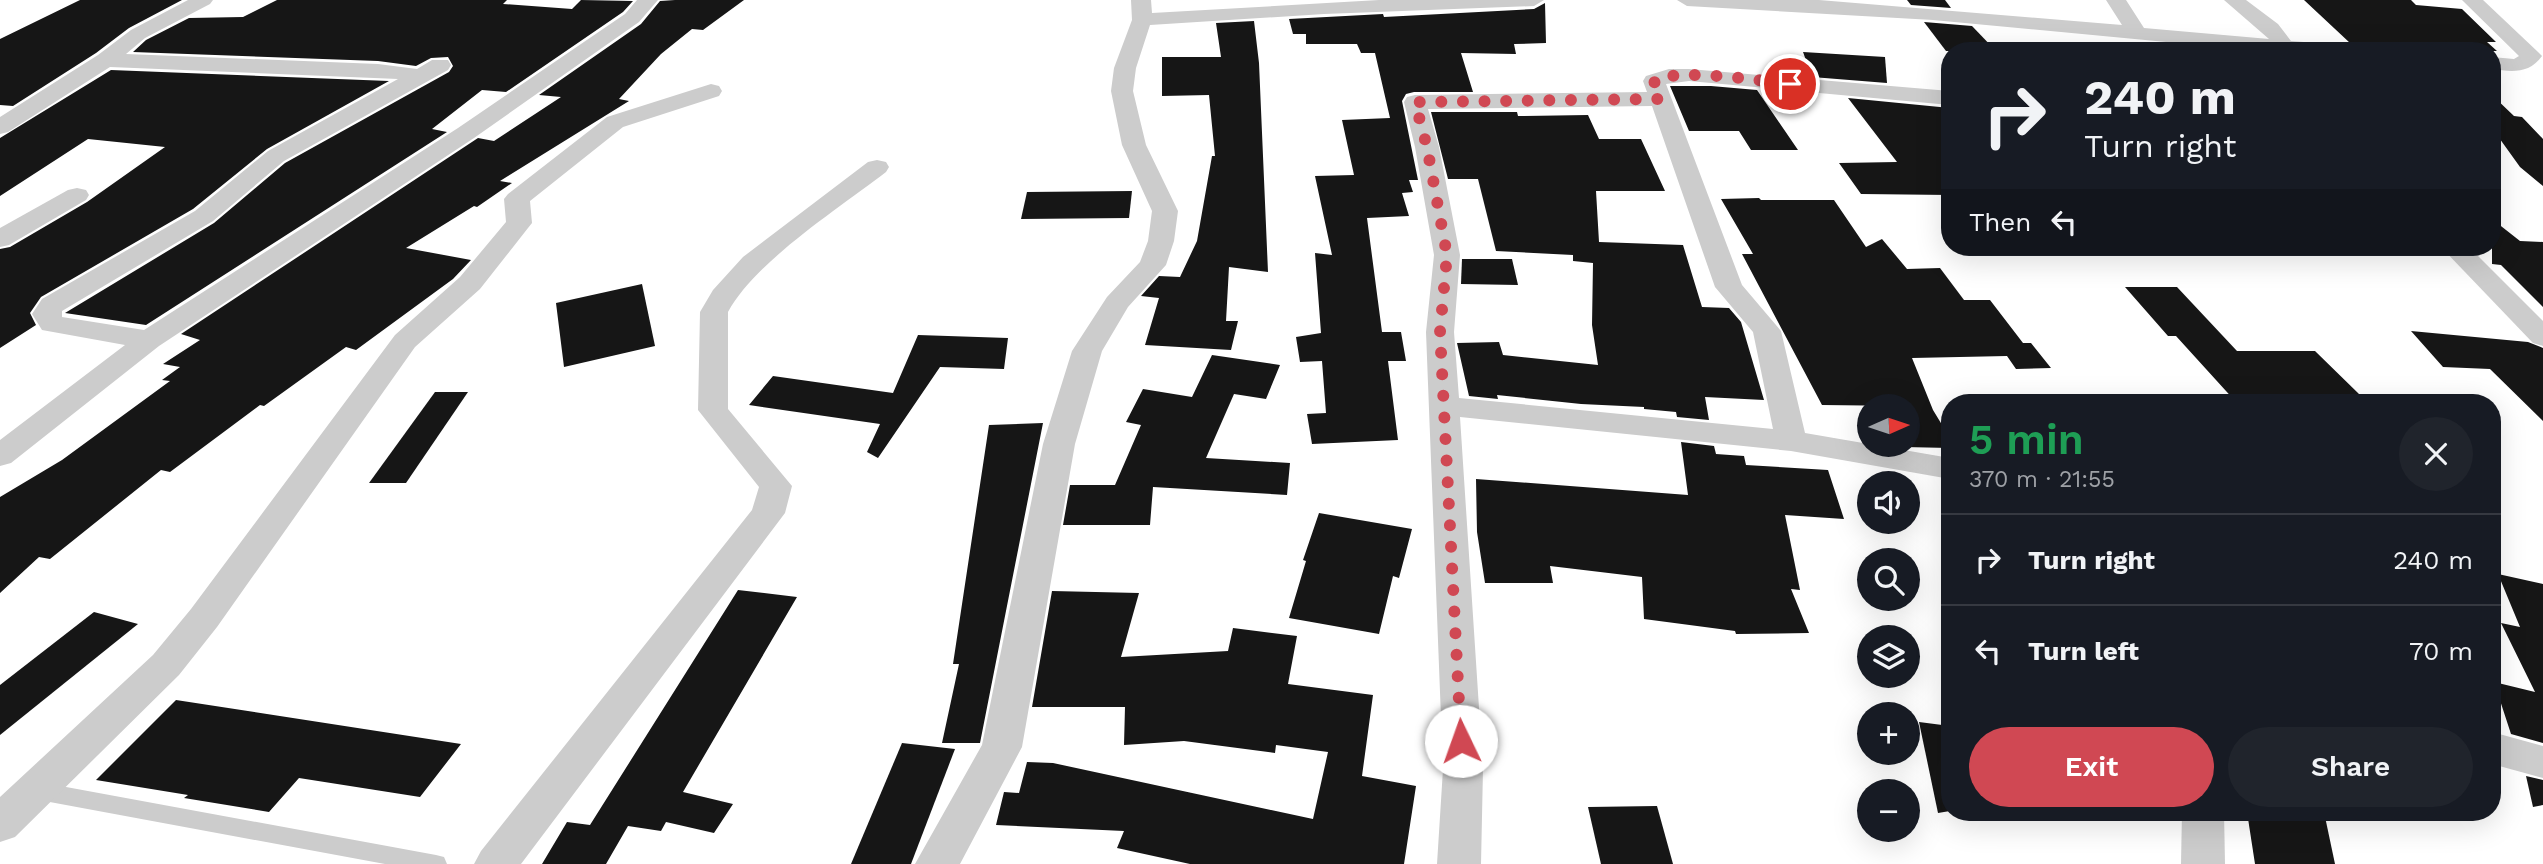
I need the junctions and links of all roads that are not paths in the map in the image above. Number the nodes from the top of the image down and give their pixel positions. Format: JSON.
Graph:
{"nodes":[{"id":1,"x":203,"y":0,"type":"edge"},
{"id":2,"x":648,"y":0,"type":"edge"},
{"id":3,"x":1534,"y":0,"type":"edge"},
{"id":4,"x":1687,"y":0,"type":"edge"},
{"id":5,"x":1960,"y":0,"type":"edge"},
{"id":6,"x":2116,"y":0,"type":"edge"},
{"id":7,"x":2234,"y":0,"type":"edge"},
{"id":8,"x":2472,"y":0,"type":"edge"},
{"id":9,"x":1764,"y":1,"type":"edge"},
{"id":10,"x":1141,"y":10,"type":"edge"},
{"id":11,"x":1973,"y":16,"type":"junction"},
{"id":12,"x":2136,"y":31,"type":"junction"},
{"id":13,"x":2228,"y":42,"type":"edge"},
{"id":14,"x":2282,"y":42,"type":"edge"},
{"id":15,"x":106,"y":60,"type":"junction"},
{"id":16,"x":2501,"y":64,"type":"edge"},
{"id":17,"x":710,"y":90,"type":"dead end"},
{"id":18,"x":1941,"y":97,"type":"edge"},
{"id":19,"x":1661,"y":99,"type":"junction"},
{"id":20,"x":0,"y":127,"type":"edge"},
{"id":21,"x":877,"y":167,"type":"dead end"},
{"id":22,"x":76,"y":195,"type":"dead end"},
{"id":23,"x":0,"y":239,"type":"edge"},
{"id":24,"x":2463,"y":256,"type":"edge"},
{"id":25,"x":2543,"y":337,"type":"edge"},
{"id":26,"x":149,"y":340,"type":"junction"},
{"id":27,"x":1443,"y":406,"type":"junction"},
{"id":28,"x":1791,"y":441,"type":"junction"},
{"id":29,"x":0,"y":456,"type":"edge"},
{"id":30,"x":1941,"y":467,"type":"edge"},
{"id":31,"x":2501,"y":750,"type":"edge"},
{"id":32,"x":2543,"y":762,"type":"edge"},
{"id":33,"x":35,"y":790,"type":"junction"},
{"id":34,"x":2203,"y":821,"type":"edge"},
{"id":35,"x":0,"y":824,"type":"edge"},
{"id":36,"x":436,"y":864,"type":"edge"},
{"id":37,"x":496,"y":864,"type":"edge"},
{"id":38,"x":936,"y":864,"type":"edge"},
{"id":39,"x":1460,"y":864,"type":"edge"},
{"id":40,"x":2203,"y":864,"type":"edge"}],
"edges":[{"from":1,"to":15,"type":"street"},
{"from":2,"to":26,"type":"street"},
{"from":3,"to":10,"type":"street"},
{"from":4,"to":9,"type":"street"},
{"from":5,"to":11,"type":"street"},
{"from":6,"to":12,"type":"street"},
{"from":7,"to":14,"type":"street"},
{"from":8,"to":16,"type":"street"},
{"from":9,"to":11,"type":"street"},
{"from":10,"to":38,"type":"street"},
{"from":11,"to":12,"type":"street"},
{"from":12,"to":13,"type":"street"},
{"from":15,"to":20,"type":"street"},
{"from":15,"to":26,"type":"street"},
{"from":17,"to":33,"type":"street"},
{"from":18,"to":19,"type":"street"},
{"from":19,"to":27,"type":"street"},
{"from":19,"to":28,"type":"street"},
{"from":21,"to":37,"type":"street"},
{"from":22,"to":23,"type":"street"},
{"from":24,"to":25,"type":"street"},
{"from":26,"to":29,"type":"street"},
{"from":27,"to":28,"type":"street"},
{"from":27,"to":39,"type":"street"},
{"from":28,"to":30,"type":"street"},
{"from":31,"to":32,"type":"street"},
{"from":33,"to":35,"type":"street"},
{"from":33,"to":36,"type":"lane"},
{"from":34,"to":40,"type":"street"}]}
